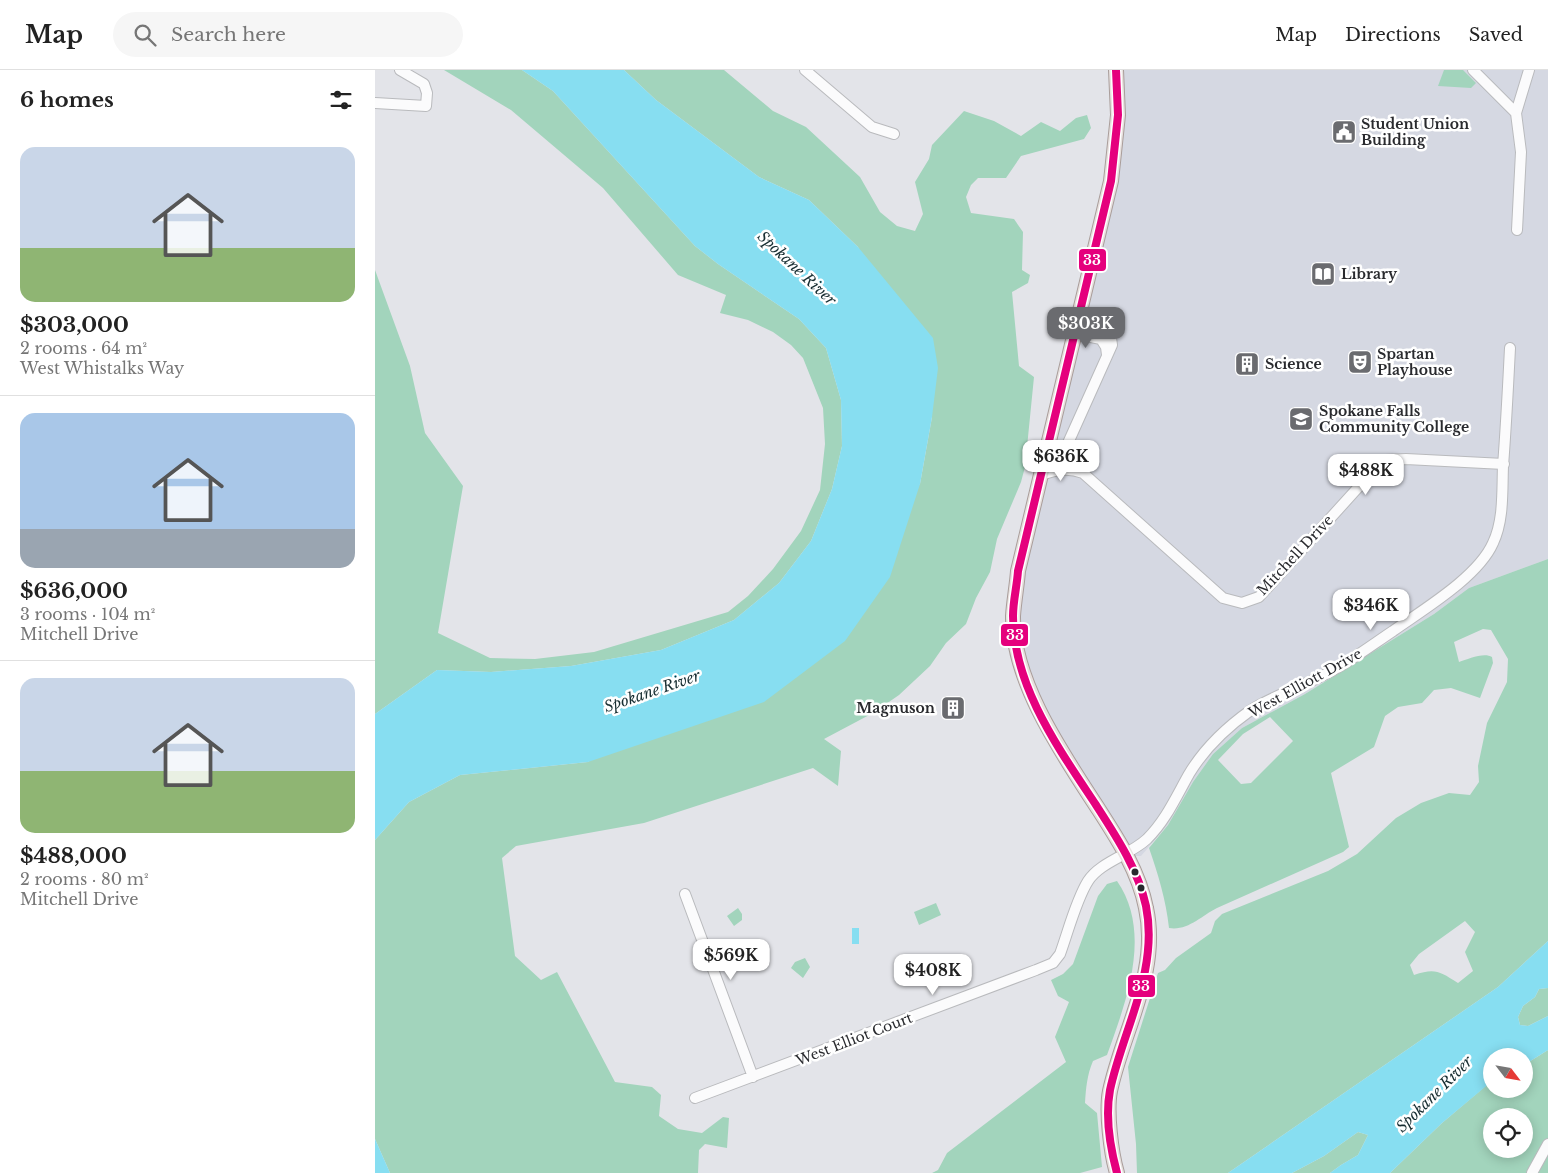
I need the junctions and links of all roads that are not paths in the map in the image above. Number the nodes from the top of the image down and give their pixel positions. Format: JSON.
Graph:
{"nodes":[{"id":1,"x":400,"y":70,"type":"edge"},
{"id":2,"x":805,"y":70,"type":"edge"},
{"id":3,"x":1116,"y":70,"type":"edge"},
{"id":4,"x":1473,"y":70,"type":"edge"},
{"id":5,"x":1529,"y":70,"type":"edge"},
{"id":6,"x":375,"y":103,"type":"edge"},
{"id":7,"x":1516,"y":113,"type":"junction"},
{"id":8,"x":894,"y":134,"type":"dead end"},
{"id":9,"x":1517,"y":230,"type":"dead end"},
{"id":10,"x":1077,"y":328,"type":"junction"},
{"id":11,"x":1510,"y":348,"type":"dead end"},
{"id":12,"x":1504,"y":464,"type":"junction"},
{"id":13,"x":1083,"y":473,"type":"junction"},
{"id":14,"x":1041,"y":475,"type":"junction"},
{"id":15,"x":1126,"y":854,"type":"junction"},
{"id":16,"x":685,"y":894,"type":"dead end"},
{"id":17,"x":753,"y":1077,"type":"junction"},
{"id":18,"x":695,"y":1098,"type":"dead end"},
{"id":19,"x":1548,"y":1144,"type":"edge"},
{"id":20,"x":1117,"y":1173,"type":"edge"},
{"id":21,"x":1532,"y":1173,"type":"edge"}],
"edges":[{"from":1,"to":6,"type":"street"},
{"from":2,"to":8,"type":"street"},
{"from":3,"to":10,"type":"main road"},
{"from":4,"to":7,"type":"street"},
{"from":5,"to":7,"type":"street"},
{"from":7,"to":9,"type":"street"},
{"from":10,"to":13,"type":"street","name":"Mitchell Drive"},
{"from":10,"to":14,"type":"main road"},
{"from":11,"to":12,"type":"street","name":"West Elliott Drive"},
{"from":12,"to":13,"type":"street","name":"Mitchell Drive"},
{"from":12,"to":15,"type":"street","name":"West Elliott Drive"},
{"from":13,"to":14,"type":"street"},
{"from":14,"to":15,"type":"main road"},
{"from":15,"to":17,"type":"street","name":"West Elliot Court"},
{"from":15,"to":20,"type":"main road"},
{"from":16,"to":17,"type":"street"},
{"from":17,"to":18,"type":"street","name":"West Elliot Court"},
{"from":19,"to":21,"type":"street"}]}
